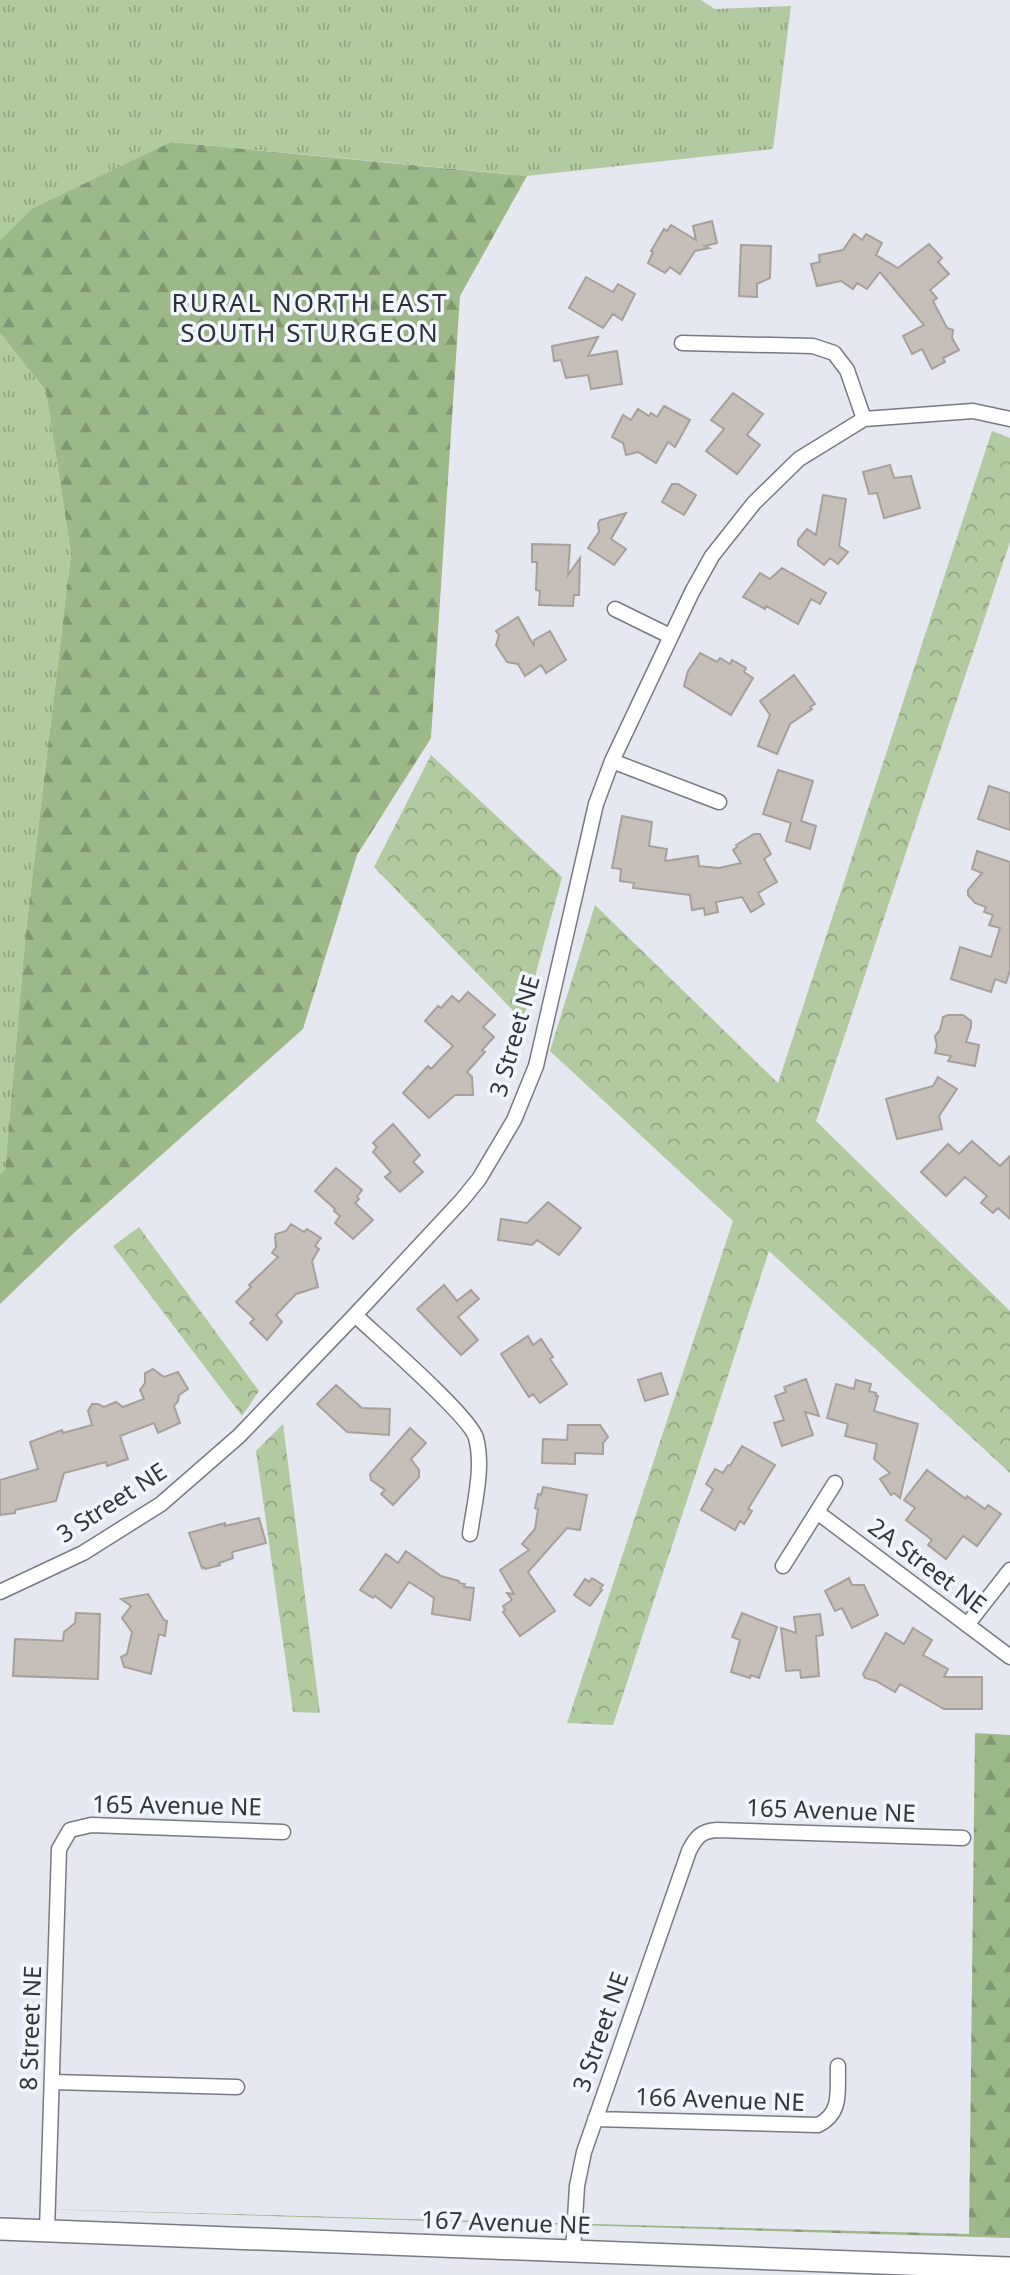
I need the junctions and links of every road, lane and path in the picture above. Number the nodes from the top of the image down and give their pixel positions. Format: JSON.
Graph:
{"nodes":[{"id":1,"x":681,"y":343,"type":"dead end"},
{"id":2,"x":864,"y":419,"type":"junction"},
{"id":3,"x":1010,"y":419,"type":"edge"},
{"id":4,"x":615,"y":609,"type":"dead end"},
{"id":5,"x":670,"y":636,"type":"junction"},
{"id":6,"x":612,"y":761,"type":"junction"},
{"id":7,"x":719,"y":802,"type":"dead end"},
{"id":8,"x":355,"y":1315,"type":"junction"},
{"id":9,"x":835,"y":1483,"type":"dead end"},
{"id":10,"x":817,"y":1511,"type":"junction"},
{"id":11,"x":470,"y":1535,"type":"dead end"},
{"id":12,"x":783,"y":1566,"type":"dead end"},
{"id":13,"x":1010,"y":1570,"type":"edge"},
{"id":14,"x":0,"y":1592,"type":"edge"},
{"id":15,"x":967,"y":1625,"type":"junction"},
{"id":16,"x":1010,"y":1657,"type":"edge"},
{"id":17,"x":70,"y":1830,"type":"joint"},
{"id":18,"x":283,"y":1832,"type":"dead end"},
{"id":19,"x":698,"y":1835,"type":"joint"},
{"id":20,"x":963,"y":1838,"type":"dead end"},
{"id":21,"x":838,"y":2066,"type":"dead end"},
{"id":22,"x":52,"y":2082,"type":"junction"},
{"id":23,"x":237,"y":2087,"type":"dead end"},
{"id":24,"x":595,"y":2119,"type":"junction"},
{"id":25,"x":0,"y":2229,"type":"edge"},
{"id":26,"x":47,"y":2231,"type":"junction"},
{"id":27,"x":573,"y":2252,"type":"junction"},
{"id":28,"x":1010,"y":2268,"type":"edge"}],
"edges":[{"from":1,"to":2,"type":"street"},
{"from":2,"to":3,"type":"street"},
{"from":2,"to":5,"type":"street","name":"3 Street NE"},
{"from":4,"to":5,"type":"street"},
{"from":5,"to":6,"type":"street","name":"3 Street NE"},
{"from":6,"to":7,"type":"street"},
{"from":6,"to":8,"type":"street","name":"3 Street NE"},
{"from":8,"to":11,"type":"street"},
{"from":8,"to":14,"type":"street","name":"3 Street NE"},
{"from":9,"to":10,"type":"street"},
{"from":10,"to":12,"type":"street"},
{"from":10,"to":15,"type":"street","name":"2A Street NE"},
{"from":13,"to":15,"type":"street"},
{"from":15,"to":16,"type":"street","name":"2A Street NE"},
{"from":17,"to":18,"type":"street","name":"165 Avenue NE"},
{"from":17,"to":22,"type":"street","name":"8 Street NE"},
{"from":19,"to":20,"type":"street","name":"165 Avenue NE"},
{"from":19,"to":24,"type":"street","name":"3 Street NE"},
{"from":21,"to":24,"type":"street","name":"166 Avenue NE"},
{"from":22,"to":23,"type":"street"},
{"from":22,"to":26,"type":"street","name":"8 Street NE"},
{"from":24,"to":27,"type":"street","name":"3 Street NE"},
{"from":25,"to":26,"type":"street","name":"167 Avenue NE"},
{"from":26,"to":27,"type":"street","name":"167 Avenue NE"},
{"from":27,"to":28,"type":"street","name":"167 Avenue NE"}]}
